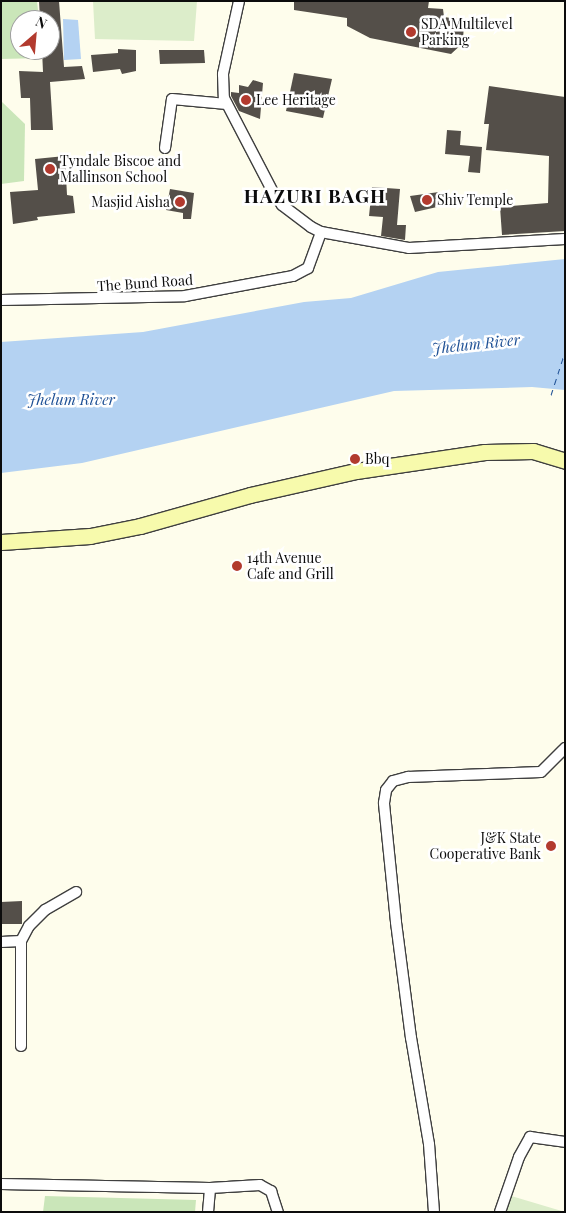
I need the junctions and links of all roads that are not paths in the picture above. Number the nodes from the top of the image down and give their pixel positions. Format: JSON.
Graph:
{"nodes":[{"id":1,"x":239,"y":1,"type":"edge"},
{"id":2,"x":227,"y":104,"type":"junction"},
{"id":3,"x":164,"y":148,"type":"dead end"},
{"id":4,"x":322,"y":232,"type":"junction"},
{"id":5,"x":565,"y":239,"type":"edge"},
{"id":6,"x":1,"y":300,"type":"edge"},
{"id":7,"x":565,"y":461,"type":"edge"},
{"id":8,"x":1,"y":542,"type":"edge"},
{"id":9,"x":565,"y":748,"type":"edge"},
{"id":10,"x":76,"y":892,"type":"dead end"},
{"id":11,"x":1,"y":942,"type":"edge"},
{"id":12,"x":21,"y":942,"type":"junction"},
{"id":13,"x":22,"y":1046,"type":"dead end"},
{"id":14,"x":565,"y":1142,"type":"edge"},
{"id":15,"x":1,"y":1184,"type":"edge"},
{"id":16,"x":210,"y":1188,"type":"junction"},
{"id":17,"x":208,"y":1212,"type":"edge"},
{"id":18,"x":278,"y":1212,"type":"edge"},
{"id":19,"x":434,"y":1212,"type":"edge"},
{"id":20,"x":500,"y":1212,"type":"edge"}],
"edges":[{"from":1,"to":2,"type":"street"},
{"from":2,"to":3,"type":"street"},
{"from":2,"to":4,"type":"street"},
{"from":4,"to":5,"type":"street"},
{"from":4,"to":6,"type":"street","name":"The Bund Road"},
{"from":7,"to":8,"type":"main road"},
{"from":9,"to":19,"type":"street"},
{"from":10,"to":12,"type":"street"},
{"from":11,"to":12,"type":"street"},
{"from":12,"to":13,"type":"street"},
{"from":14,"to":20,"type":"street"},
{"from":15,"to":16,"type":"street"},
{"from":16,"to":17,"type":"street"},
{"from":16,"to":18,"type":"street"}]}
